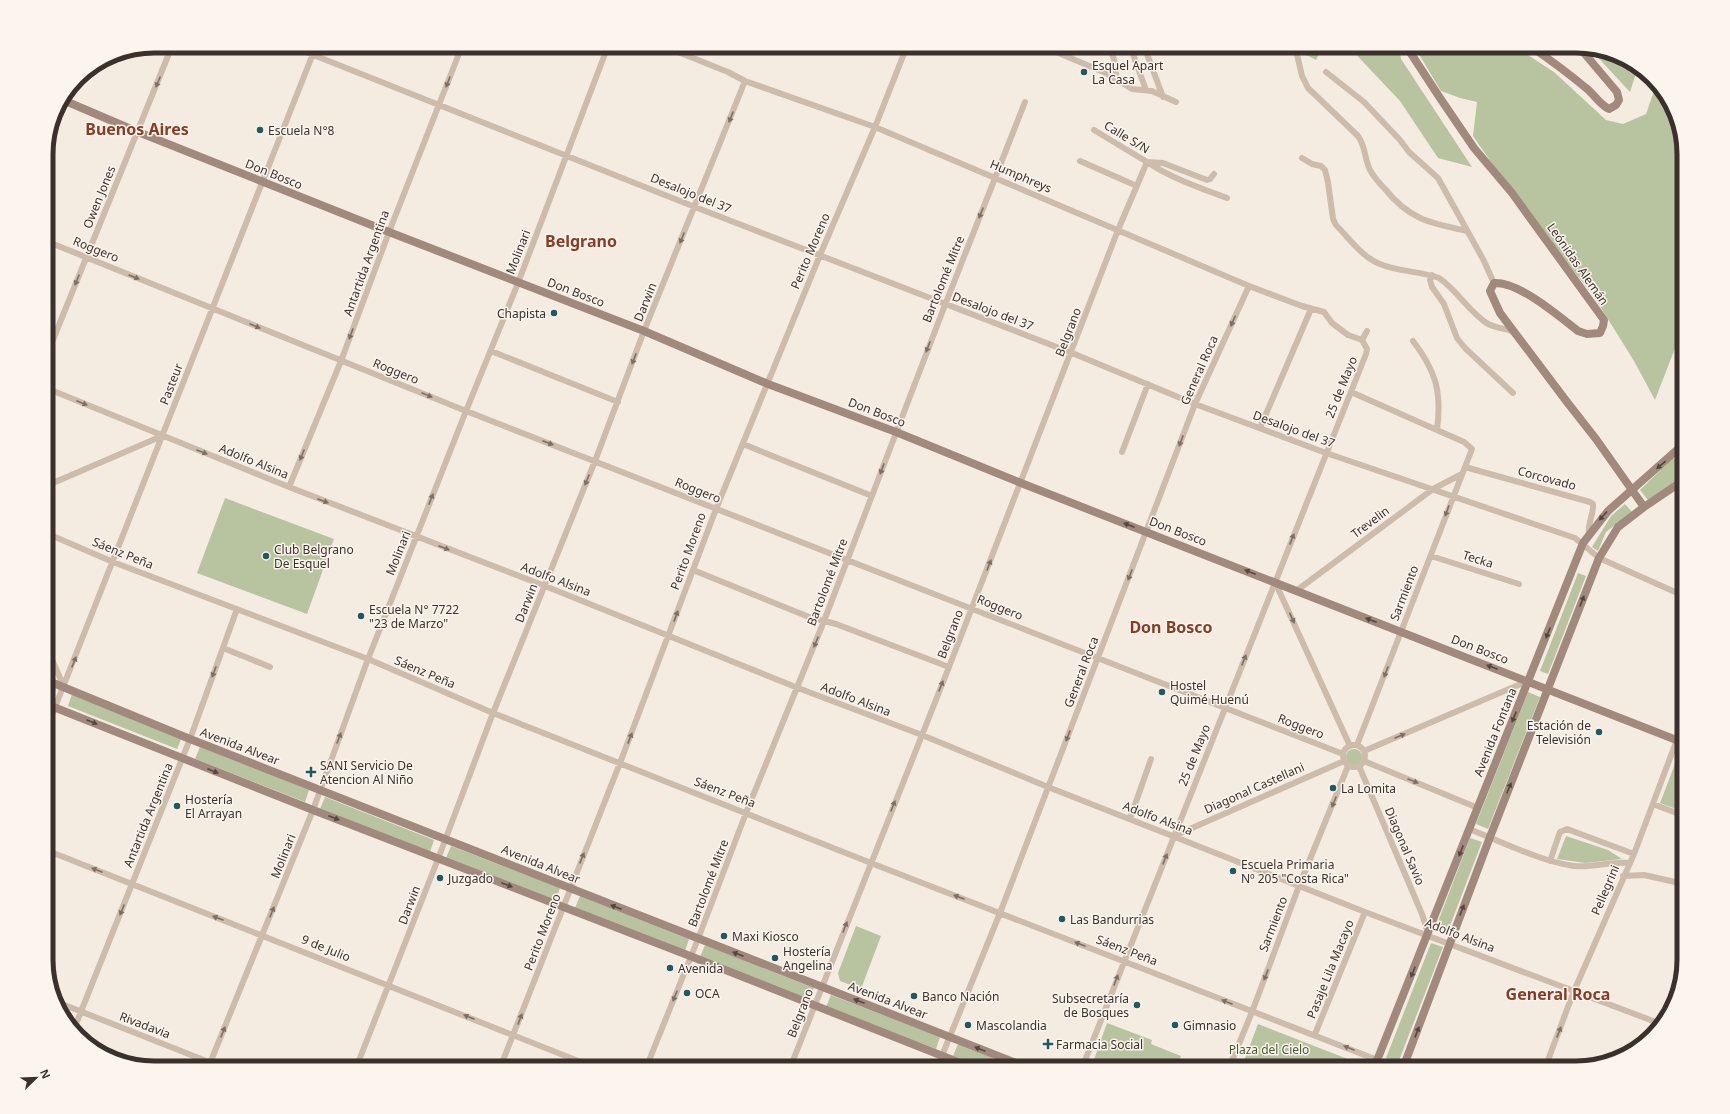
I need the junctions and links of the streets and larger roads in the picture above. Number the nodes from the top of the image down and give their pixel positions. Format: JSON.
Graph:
{"nodes":[{"id":1,"x":169,"y":53,"type":"edge"},
{"id":2,"x":459,"y":53,"type":"edge"},
{"id":3,"x":605,"y":53,"type":"edge"},
{"id":4,"x":680,"y":53,"type":"edge"},
{"id":5,"x":904,"y":53,"type":"edge"},
{"id":6,"x":1059,"y":53,"type":"edge"},
{"id":7,"x":1112,"y":53,"type":"edge"},
{"id":8,"x":1133,"y":53,"type":"edge"},
{"id":9,"x":1147,"y":53,"type":"edge"},
{"id":10,"x":1297,"y":53,"type":"edge"},
{"id":11,"x":1411,"y":53,"type":"edge"},
{"id":12,"x":1540,"y":53,"type":"edge"},
{"id":13,"x":313,"y":54,"type":"joint"},
{"id":14,"x":1585,"y":54,"type":"edge"},
{"id":15,"x":1326,"y":72,"type":"dead end"},
{"id":16,"x":1116,"y":79,"type":"junction"},
{"id":17,"x":745,"y":81,"type":"junction"},
{"id":18,"x":1146,"y":90,"type":"junction"},
{"id":19,"x":1163,"y":97,"type":"junction"},
{"id":20,"x":68,"y":102,"type":"edge"},
{"id":21,"x":1026,"y":102,"type":"dead end"},
{"id":22,"x":1176,"y":102,"type":"dead end"},
{"id":23,"x":439,"y":105,"type":"junction"},
{"id":24,"x":875,"y":127,"type":"junction"},
{"id":25,"x":1094,"y":130,"type":"dead end"},
{"id":26,"x":138,"y":132,"type":"junction"},
{"id":27,"x":566,"y":155,"type":"junction"},
{"id":28,"x":1302,"y":158,"type":"dead end"},
{"id":29,"x":1080,"y":161,"type":"dead end"},
{"id":30,"x":1147,"y":162,"type":"junction"},
{"id":31,"x":1214,"y":174,"type":"dead end"},
{"id":32,"x":996,"y":177,"type":"junction"},
{"id":33,"x":263,"y":182,"type":"junction"},
{"id":34,"x":1137,"y":186,"type":"junction"},
{"id":35,"x":1227,"y":198,"type":"dead end"},
{"id":36,"x":695,"y":206,"type":"junction"},
{"id":37,"x":1118,"y":230,"type":"junction"},
{"id":38,"x":388,"y":232,"type":"junction"},
{"id":39,"x":1467,"y":232,"type":"junction"},
{"id":40,"x":53,"y":245,"type":"edge"},
{"id":41,"x":820,"y":255,"type":"junction"},
{"id":42,"x":87,"y":257,"type":"junction"},
{"id":43,"x":1432,"y":275,"type":"junction"},
{"id":44,"x":518,"y":283,"type":"junction"},
{"id":45,"x":1494,"y":283,"type":"junction"},
{"id":46,"x":1249,"y":286,"type":"junction"},
{"id":47,"x":945,"y":305,"type":"junction"},
{"id":48,"x":212,"y":309,"type":"junction"},
{"id":49,"x":1311,"y":309,"type":"junction"},
{"id":50,"x":1367,"y":331,"type":"dead end"},
{"id":51,"x":644,"y":332,"type":"junction"},
{"id":52,"x":1515,"y":332,"type":"junction"},
{"id":53,"x":53,"y":340,"type":"edge"},
{"id":54,"x":1362,"y":340,"type":"junction"},
{"id":55,"x":1413,"y":341,"type":"dead end"},
{"id":56,"x":491,"y":351,"type":"junction"},
{"id":57,"x":1072,"y":353,"type":"junction"},
{"id":58,"x":341,"y":361,"type":"junction"},
{"id":59,"x":768,"y":384,"type":"junction"},
{"id":60,"x":1148,"y":384,"type":"junction"},
{"id":61,"x":53,"y":391,"type":"edge"},
{"id":62,"x":1351,"y":392,"type":"junction"},
{"id":63,"x":1512,"y":393,"type":"dead end"},
{"id":64,"x":618,"y":402,"type":"junction"},
{"id":65,"x":1195,"y":404,"type":"junction"},
{"id":66,"x":466,"y":410,"type":"junction"},
{"id":67,"x":1260,"y":428,"type":"junction"},
{"id":68,"x":1437,"y":430,"type":"junction"},
{"id":69,"x":896,"y":432,"type":"junction"},
{"id":70,"x":162,"y":436,"type":"junction"},
{"id":71,"x":743,"y":444,"type":"junction"},
{"id":72,"x":1122,"y":452,"type":"dead end"},
{"id":73,"x":1326,"y":453,"type":"junction"},
{"id":74,"x":1677,"y":453,"type":"edge"},
{"id":75,"x":595,"y":461,"type":"junction"},
{"id":76,"x":1465,"y":467,"type":"junction"},
{"id":77,"x":1460,"y":475,"type":"junction"},
{"id":78,"x":53,"y":483,"type":"edge"},
{"id":79,"x":1021,"y":483,"type":"junction"},
{"id":80,"x":1677,"y":485,"type":"edge"},
{"id":81,"x":289,"y":487,"type":"junction"},
{"id":82,"x":1433,"y":488,"type":"junction"},
{"id":83,"x":1632,"y":490,"type":"junction"},
{"id":84,"x":1453,"y":495,"type":"junction"},
{"id":85,"x":872,"y":496,"type":"junction"},
{"id":86,"x":1644,"y":507,"type":"junction"},
{"id":87,"x":716,"y":509,"type":"junction"},
{"id":88,"x":1147,"y":532,"type":"junction"},
{"id":89,"x":1589,"y":534,"type":"junction"},
{"id":90,"x":53,"y":536,"type":"edge"},
{"id":91,"x":416,"y":538,"type":"junction"},
{"id":92,"x":1583,"y":543,"type":"junction"},
{"id":93,"x":1431,"y":556,"type":"junction"},
{"id":94,"x":1599,"y":558,"type":"junction"},
{"id":95,"x":848,"y":559,"type":"junction"},
{"id":96,"x":113,"y":562,"type":"junction"},
{"id":97,"x":693,"y":570,"type":"junction"},
{"id":98,"x":1275,"y":582,"type":"junction"},
{"id":99,"x":1519,"y":584,"type":"dead end"},
{"id":100,"x":545,"y":586,"type":"junction"},
{"id":101,"x":1296,"y":590,"type":"junction"},
{"id":102,"x":1677,"y":593,"type":"edge"},
{"id":103,"x":972,"y":608,"type":"junction"},
{"id":104,"x":237,"y":609,"type":"junction"},
{"id":105,"x":824,"y":621,"type":"junction"},
{"id":106,"x":1401,"y":632,"type":"junction"},
{"id":107,"x":669,"y":635,"type":"junction"},
{"id":108,"x":223,"y":648,"type":"junction"},
{"id":109,"x":1098,"y":658,"type":"junction"},
{"id":110,"x":368,"y":660,"type":"junction"},
{"id":111,"x":53,"y":662,"type":"edge"},
{"id":112,"x":270,"y":667,"type":"dead end"},
{"id":113,"x":949,"y":667,"type":"junction"},
{"id":114,"x":1529,"y":681,"type":"junction"},
{"id":115,"x":53,"y":683,"type":"edge"},
{"id":116,"x":64,"y":687,"type":"junction"},
{"id":117,"x":798,"y":688,"type":"junction"},
{"id":118,"x":1548,"y":690,"type":"junction"},
{"id":119,"x":53,"y":707,"type":"edge"},
{"id":120,"x":56,"y":708,"type":"junction"},
{"id":121,"x":1224,"y":708,"type":"junction"},
{"id":122,"x":493,"y":713,"type":"junction"},
{"id":123,"x":53,"y":715,"type":"edge"},
{"id":124,"x":922,"y":735,"type":"junction"},
{"id":125,"x":190,"y":739,"type":"junction"},
{"id":126,"x":1677,"y":739,"type":"edge"},
{"id":127,"x":1357,"y":745,"type":"junction"},
{"id":128,"x":1350,"y":746,"type":"junction"},
{"id":129,"x":1677,"y":750,"type":"edge"},
{"id":130,"x":1364,"y":751,"type":"junction"},
{"id":131,"x":1343,"y":754,"type":"junction"},
{"id":132,"x":182,"y":758,"type":"junction"},
{"id":133,"x":1151,"y":759,"type":"dead end"},
{"id":134,"x":1344,"y":761,"type":"junction"},
{"id":135,"x":1364,"y":761,"type":"junction"},
{"id":136,"x":620,"y":763,"type":"junction"},
{"id":137,"x":1348,"y":766,"type":"junction"},
{"id":138,"x":1359,"y":766,"type":"junction"},
{"id":139,"x":1048,"y":787,"type":"junction"},
{"id":140,"x":320,"y":790,"type":"junction"},
{"id":141,"x":1653,"y":804,"type":"junction"},
{"id":142,"x":1478,"y":808,"type":"junction"},
{"id":143,"x":313,"y":810,"type":"junction"},
{"id":144,"x":746,"y":812,"type":"junction"},
{"id":145,"x":1677,"y":813,"type":"edge"},
{"id":146,"x":1130,"y":819,"type":"junction"},
{"id":147,"x":1469,"y":829,"type":"junction"},
{"id":148,"x":1174,"y":836,"type":"junction"},
{"id":149,"x":1490,"y":837,"type":"junction"},
{"id":150,"x":446,"y":839,"type":"junction"},
{"id":151,"x":53,"y":853,"type":"edge"},
{"id":152,"x":1634,"y":854,"type":"junction"},
{"id":153,"x":438,"y":859,"type":"junction"},
{"id":154,"x":1550,"y":861,"type":"junction"},
{"id":155,"x":871,"y":863,"type":"junction"},
{"id":156,"x":1629,"y":863,"type":"junction"},
{"id":157,"x":1623,"y":876,"type":"junction"},
{"id":158,"x":1677,"y":882,"type":"edge"},
{"id":159,"x":132,"y":884,"type":"junction"},
{"id":160,"x":1299,"y":886,"type":"junction"},
{"id":161,"x":570,"y":889,"type":"junction"},
{"id":162,"x":563,"y":907,"type":"junction"},
{"id":163,"x":1365,"y":912,"type":"junction"},
{"id":164,"x":1000,"y":913,"type":"junction"},
{"id":165,"x":262,"y":935,"type":"junction"},
{"id":166,"x":1428,"y":935,"type":"junction"},
{"id":167,"x":698,"y":938,"type":"junction"},
{"id":168,"x":1450,"y":943,"type":"junction"},
{"id":169,"x":690,"y":956,"type":"junction"},
{"id":170,"x":1124,"y":961,"type":"junction"},
{"id":171,"x":390,"y":985,"type":"junction"},
{"id":172,"x":822,"y":987,"type":"junction"},
{"id":173,"x":1574,"y":991,"type":"junction"},
{"id":174,"x":63,"y":1004,"type":"edge"},
{"id":175,"x":815,"y":1006,"type":"junction"},
{"id":176,"x":81,"y":1012,"type":"junction"},
{"id":177,"x":1252,"y":1012,"type":"junction"},
{"id":178,"x":1656,"y":1022,"type":"edge"},
{"id":179,"x":76,"y":1024,"type":"edge"},
{"id":180,"x":514,"y":1034,"type":"junction"},
{"id":181,"x":1315,"y":1034,"type":"junction"},
{"id":182,"x":949,"y":1037,"type":"junction"},
{"id":183,"x":942,"y":1056,"type":"junction"},
{"id":184,"x":1378,"y":1060,"type":"joint"},
{"id":185,"x":199,"y":1061,"type":"edge"},
{"id":186,"x":211,"y":1061,"type":"edge"},
{"id":187,"x":359,"y":1061,"type":"edge"},
{"id":188,"x":503,"y":1061,"type":"edge"},
{"id":189,"x":579,"y":1061,"type":"edge"},
{"id":190,"x":649,"y":1061,"type":"edge"},
{"id":191,"x":793,"y":1061,"type":"edge"},
{"id":192,"x":940,"y":1061,"type":"edge"},
{"id":193,"x":955,"y":1061,"type":"edge"},
{"id":194,"x":1011,"y":1061,"type":"edge"},
{"id":195,"x":1085,"y":1061,"type":"edge"},
{"id":196,"x":1232,"y":1061,"type":"edge"},
{"id":197,"x":1406,"y":1061,"type":"edge"},
{"id":198,"x":1548,"y":1061,"type":"edge"}],
"edges":[{"from":1,"to":26,"type":"street","name":"Owen Jones","one_way":true},
{"from":2,"to":23,"type":"street","name":"Antartida Argentina","one_way":true},
{"from":3,"to":27,"type":"street","name":"Molinari"},
{"from":4,"to":17,"type":"street","name":"Humphreys"},
{"from":5,"to":24,"type":"street","name":"Perito Moreno"},
{"from":6,"to":16,"type":"street"},
{"from":7,"to":16,"type":"street"},
{"from":8,"to":18,"type":"street"},
{"from":9,"to":19,"type":"street"},
{"from":10,"to":39,"type":"street"},
{"from":11,"to":45,"type":"street","name":"Leónidas Alemán"},
{"from":12,"to":14,"type":"street"},
{"from":13,"to":23,"type":"street","name":"Desalojo del 37"},
{"from":13,"to":33,"type":"street","name":"Pasteur"},
{"from":15,"to":39,"type":"street"},
{"from":16,"to":18,"type":"street"},
{"from":17,"to":24,"type":"street","name":"Humphreys"},
{"from":17,"to":36,"type":"street","name":"Darwin","one_way":true},
{"from":18,"to":19,"type":"street"},
{"from":19,"to":22,"type":"street"},
{"from":20,"to":26,"type":"street","name":"Don Bosco"},
{"from":21,"to":32,"type":"street","name":"Bartolomé Mitre"},
{"from":23,"to":27,"type":"street","name":"Desalojo del 37"},
{"from":23,"to":38,"type":"street","name":"Antartida Argentina"},
{"from":24,"to":32,"type":"street","name":"Humphreys"},
{"from":24,"to":41,"type":"street","name":"Perito Moreno"},
{"from":25,"to":30,"type":"street","name":"Calle S/N"},
{"from":26,"to":33,"type":"street","name":"Don Bosco"},
{"from":26,"to":42,"type":"street","name":"Owen Jones"},
{"from":27,"to":36,"type":"street","name":"Desalojo del 37"},
{"from":27,"to":44,"type":"street","name":"Molinari"},
{"from":28,"to":43,"type":"street"},
{"from":29,"to":34,"type":"street"},
{"from":30,"to":31,"type":"street","name":"Calle S/N"},
{"from":30,"to":34,"type":"street","name":"Belgrano"},
{"from":30,"to":35,"type":"street"},
{"from":32,"to":37,"type":"street","name":"Humphreys"},
{"from":32,"to":47,"type":"street","name":"Bartolomé Mitre","one_way":true},
{"from":33,"to":38,"type":"street","name":"Don Bosco"},
{"from":33,"to":48,"type":"street","name":"Pasteur"},
{"from":34,"to":37,"type":"street","name":"Belgrano"},
{"from":36,"to":41,"type":"street","name":"Desalojo del 37"},
{"from":36,"to":51,"type":"street","name":"Darwin","one_way":true},
{"from":37,"to":46,"type":"street","name":"Humphreys"},
{"from":37,"to":57,"type":"street","name":"Belgrano"},
{"from":38,"to":44,"type":"street","name":"Don Bosco"},
{"from":38,"to":58,"type":"street","name":"Antartida Argentina","one_way":true},
{"from":39,"to":45,"type":"street"},
{"from":40,"to":42,"type":"street","name":"Roggero"},
{"from":41,"to":47,"type":"street","name":"Desalojo del 37"},
{"from":41,"to":59,"type":"street","name":"Perito Moreno"},
{"from":42,"to":48,"type":"street","name":"Roggero","one_way":true},
{"from":42,"to":53,"type":"street","name":"Owen Jones","one_way":true},
{"from":43,"to":52,"type":"street"},
{"from":43,"to":63,"type":"street"},
{"from":44,"to":51,"type":"street","name":"Don Bosco"},
{"from":44,"to":56,"type":"street","name":"Molinari"},
{"from":45,"to":52,"type":"street"},
{"from":46,"to":49,"type":"street","name":"Humphreys"},
{"from":46,"to":65,"type":"street","name":"General Roca","one_way":true},
{"from":47,"to":57,"type":"street","name":"Desalojo del 37"},
{"from":47,"to":69,"type":"street","name":"Bartolomé Mitre","one_way":true},
{"from":48,"to":58,"type":"street","name":"Roggero","one_way":true},
{"from":48,"to":70,"type":"street","name":"Pasteur"},
{"from":49,"to":54,"type":"street","name":"Humphreys"},
{"from":49,"to":67,"type":"street"},
{"from":50,"to":54,"type":"street"},
{"from":51,"to":59,"type":"street","name":"Don Bosco"},
{"from":51,"to":64,"type":"street","name":"Darwin","one_way":true},
{"from":52,"to":83,"type":"street"},
{"from":54,"to":62,"type":"street","name":"25 de Mayo"},
{"from":55,"to":68,"type":"street"},
{"from":56,"to":64,"type":"street"},
{"from":56,"to":66,"type":"street","name":"Molinari"},
{"from":57,"to":60,"type":"street","name":"Desalojo del 37"},
{"from":57,"to":79,"type":"street","name":"Belgrano"},
{"from":58,"to":66,"type":"street","name":"Roggero","one_way":true},
{"from":58,"to":81,"type":"street","name":"Antartida Argentina","one_way":true},
{"from":59,"to":69,"type":"street","name":"Don Bosco"},
{"from":59,"to":71,"type":"street","name":"Perito Moreno"},
{"from":60,"to":65,"type":"street","name":"Desalojo del 37"},
{"from":60,"to":72,"type":"street"},
{"from":61,"to":70,"type":"street","name":"Adolfo Alsina","one_way":true},
{"from":62,"to":68,"type":"street"},
{"from":62,"to":73,"type":"street","name":"25 de Mayo"},
{"from":64,"to":75,"type":"street","name":"Darwin"},
{"from":65,"to":67,"type":"street","name":"Desalojo del 37"},
{"from":65,"to":88,"type":"street","name":"General Roca","one_way":true},
{"from":66,"to":75,"type":"street","name":"Roggero","one_way":true},
{"from":91,"to":66,"type":"street","name":"Molinari","one_way":true},
{"from":67,"to":73,"type":"street","name":"Desalojo del 37"},
{"from":68,"to":76,"type":"street","name":"Sarmiento"},
{"from":69,"to":79,"type":"street","name":"Don Bosco"},
{"from":69,"to":85,"type":"street","name":"Bartolomé Mitre","one_way":true},
{"from":70,"to":78,"type":"street"},
{"from":70,"to":81,"type":"street","name":"Adolfo Alsina","one_way":true},
{"from":70,"to":96,"type":"street","name":"Pasteur"},
{"from":71,"to":85,"type":"street"},
{"from":71,"to":87,"type":"street","name":"Perito Moreno"},
{"from":73,"to":82,"type":"street","name":"Desalojo del 37"},
{"from":98,"to":73,"type":"street","name":"25 de Mayo","one_way":true},
{"from":74,"to":83,"type":"street","name":"Avenida Fontana","one_way":true},
{"from":75,"to":87,"type":"street","name":"Roggero"},
{"from":75,"to":100,"type":"street","name":"Darwin","one_way":true},
{"from":76,"to":77,"type":"street","name":"Sarmiento"},
{"from":76,"to":89,"type":"street","name":"Corcovado"},
{"from":77,"to":82,"type":"street","name":"Trevelin"},
{"from":77,"to":84,"type":"street","name":"Sarmiento"},
{"from":88,"to":79,"type":"street","name":"Don Bosco","one_way":true},
{"from":103,"to":79,"type":"street","name":"Belgrano","one_way":true},
{"from":80,"to":86,"type":"street"},
{"from":81,"to":91,"type":"street","name":"Adolfo Alsina","one_way":true},
{"from":82,"to":84,"type":"street","name":"Desalojo del 37"},
{"from":82,"to":101,"type":"street","name":"Trevelin"},
{"from":83,"to":86,"type":"street"},
{"from":83,"to":89,"type":"street","name":"Avenida Fontana","one_way":true},
{"from":84,"to":92,"type":"street","name":"Desalojo del 37"},
{"from":84,"to":93,"type":"street","name":"Sarmiento","one_way":true},
{"from":85,"to":95,"type":"street","name":"Bartolomé Mitre"},
{"from":86,"to":94,"type":"street"},
{"from":87,"to":95,"type":"street","name":"Roggero"},
{"from":87,"to":97,"type":"street","name":"Perito Moreno"},
{"from":98,"to":88,"type":"street","name":"Don Bosco","one_way":true},
{"from":88,"to":109,"type":"street","name":"General Roca","one_way":true},
{"from":89,"to":92,"type":"street","name":"Avenida Fontana"},
{"from":90,"to":96,"type":"street","name":"Sáenz Peña"},
{"from":91,"to":100,"type":"street","name":"Adolfo Alsina","one_way":true},
{"from":91,"to":110,"type":"street","name":"Molinari"},
{"from":92,"to":94,"type":"street","name":"Desalojo del 37"},
{"from":92,"to":114,"type":"street","name":"Avenida Fontana","one_way":true},
{"from":93,"to":99,"type":"street","name":"Tecka"},
{"from":93,"to":106,"type":"street","name":"Sarmiento"},
{"from":94,"to":102,"type":"street","name":"Desalojo del 37"},
{"from":118,"to":94,"type":"street","one_way":true},
{"from":95,"to":103,"type":"street","name":"Roggero"},
{"from":95,"to":105,"type":"street","name":"Bartolomé Mitre"},
{"from":96,"to":104,"type":"street","name":"Sáenz Peña"},
{"from":116,"to":96,"type":"street","name":"Pasteur","one_way":true},
{"from":97,"to":105,"type":"street"},
{"from":107,"to":97,"type":"street","name":"Perito Moreno","one_way":true},
{"from":98,"to":101,"type":"street","name":"Don Bosco"},
{"from":121,"to":98,"type":"street","name":"25 de Mayo","one_way":true},
{"from":98,"to":128,"type":"street","one_way":true},
{"from":100,"to":107,"type":"street","name":"Adolfo Alsina"},
{"from":100,"to":122,"type":"street","name":"Darwin"},
{"from":106,"to":101,"type":"street","name":"Don Bosco","one_way":true},
{"from":103,"to":109,"type":"street","name":"Roggero"},
{"from":103,"to":113,"type":"street","name":"Belgrano"},
{"from":104,"to":108,"type":"street","name":"Antartida Argentina"},
{"from":104,"to":110,"type":"street","name":"Sáenz Peña"},
{"from":105,"to":113,"type":"street"},
{"from":105,"to":117,"type":"street","name":"Bartolomé Mitre","one_way":true},
{"from":114,"to":106,"type":"street","name":"Don Bosco","one_way":true},
{"from":106,"to":127,"type":"street","name":"Sarmiento","one_way":true},
{"from":107,"to":117,"type":"street","name":"Adolfo Alsina"},
{"from":136,"to":107,"type":"street","name":"Perito Moreno","one_way":true},
{"from":108,"to":112,"type":"street"},
{"from":108,"to":125,"type":"street","name":"Antartida Argentina","one_way":true},
{"from":109,"to":121,"type":"street","name":"Roggero"},
{"from":109,"to":139,"type":"street","name":"General Roca","one_way":true},
{"from":110,"to":122,"type":"street","name":"Sáenz Peña"},
{"from":140,"to":110,"type":"street","name":"Molinari","one_way":true},
{"from":111,"to":116,"type":"street"},
{"from":124,"to":113,"type":"street","name":"Belgrano","one_way":true},
{"from":114,"to":118,"type":"street","name":"Don Bosco"},
{"from":130,"to":114,"type":"street","one_way":true},
{"from":114,"to":142,"type":"street","name":"Avenida Fontana","one_way":true},
{"from":115,"to":116,"type":"street","name":"Avenida Alvear"},
{"from":116,"to":120,"type":"street","name":"Pasteur"},
{"from":116,"to":125,"type":"street","name":"Avenida Alvear"},
{"from":117,"to":124,"type":"street","name":"Adolfo Alsina"},
{"from":117,"to":144,"type":"street","name":"Bartolomé Mitre"},
{"from":118,"to":126,"type":"street","name":"Don Bosco"},
{"from":149,"to":118,"type":"street","one_way":true},
{"from":119,"to":120,"type":"street"},
{"from":120,"to":123,"type":"street","name":"Pasteur"},
{"from":120,"to":132,"type":"street","one_way":true},
{"from":121,"to":131,"type":"street","name":"Roggero"},
{"from":121,"to":148,"type":"street","name":"25 de Mayo"},
{"from":122,"to":136,"type":"street","name":"Sáenz Peña"},
{"from":122,"to":150,"type":"street","name":"Darwin"},
{"from":124,"to":139,"type":"street","name":"Adolfo Alsina"},
{"from":155,"to":124,"type":"street","name":"Belgrano","one_way":true},
{"from":125,"to":132,"type":"street","name":"Antartida Argentina"},
{"from":125,"to":140,"type":"street","name":"Avenida Alvear"},
{"from":127,"to":128,"type":"street"},
{"from":127,"to":130,"type":"street"},
{"from":128,"to":131,"type":"street"},
{"from":129,"to":141,"type":"street","name":"Pellegrini"},
{"from":130,"to":135,"type":"street"},
{"from":131,"to":134,"type":"street"},
{"from":132,"to":143,"type":"street","one_way":true},
{"from":132,"to":159,"type":"street","name":"Antartida Argentina"},
{"from":133,"to":146,"type":"street"},
{"from":134,"to":137,"type":"street"},
{"from":134,"to":148,"type":"street","name":"Diagonal Castellani"},
{"from":135,"to":138,"type":"street"},
{"from":135,"to":142,"type":"street","one_way":true},
{"from":136,"to":144,"type":"street","name":"Sáenz Peña"},
{"from":161,"to":136,"type":"street","name":"Perito Moreno","one_way":true},
{"from":137,"to":138,"type":"street"},
{"from":137,"to":160,"type":"street","name":"Sarmiento","one_way":true},
{"from":138,"to":166,"type":"street","name":"Diagonal Savio"},
{"from":139,"to":146,"type":"street","name":"Adolfo Alsina"},
{"from":139,"to":164,"type":"street","name":"General Roca"},
{"from":140,"to":143,"type":"street","name":"Molinari"},
{"from":140,"to":150,"type":"street","name":"Avenida Alvear"},
{"from":141,"to":145,"type":"street"},
{"from":141,"to":152,"type":"street","name":"Pellegrini"},
{"from":142,"to":147,"type":"street","name":"Avenida Fontana"},
{"from":143,"to":153,"type":"street","one_way":true},
{"from":165,"to":143,"type":"street","name":"Molinari","one_way":true},
{"from":144,"to":155,"type":"street","name":"Sáenz Peña"},
{"from":144,"to":167,"type":"street","name":"Bartolomé Mitre"},
{"from":146,"to":148,"type":"street","name":"Adolfo Alsina"},
{"from":147,"to":149,"type":"street"},
{"from":147,"to":166,"type":"street","name":"Avenida Fontana","one_way":true},
{"from":148,"to":160,"type":"street","name":"Adolfo Alsina"},
{"from":170,"to":148,"type":"street","name":"25 de Mayo","one_way":true},
{"from":149,"to":154,"type":"street"},
{"from":168,"to":149,"type":"street","one_way":true},
{"from":150,"to":153,"type":"street","name":"Darwin"},
{"from":150,"to":161,"type":"street","name":"Avenida Alvear"},
{"from":159,"to":151,"type":"street","name":"9 de Julio","one_way":true},
{"from":152,"to":154,"type":"street"},
{"from":152,"to":156,"type":"street","name":"Pellegrini"},
{"from":153,"to":162,"type":"street","one_way":true},
{"from":153,"to":171,"type":"street","name":"Darwin"},
{"from":154,"to":156,"type":"street"},
{"from":164,"to":155,"type":"street","name":"Sáenz Peña","one_way":true},
{"from":172,"to":155,"type":"street","name":"Belgrano","one_way":true},
{"from":156,"to":157,"type":"street","name":"Pellegrini"},
{"from":157,"to":158,"type":"street"},
{"from":157,"to":173,"type":"street","name":"Pellegrini"},
{"from":165,"to":159,"type":"street","name":"9 de Julio","one_way":true},
{"from":159,"to":176,"type":"street","name":"Antartida Argentina","one_way":true},
{"from":160,"to":163,"type":"street","name":"Adolfo Alsina"},
{"from":160,"to":177,"type":"street","name":"Sarmiento","one_way":true},
{"from":161,"to":162,"type":"street","name":"Perito Moreno"},
{"from":167,"to":161,"type":"street","name":"Avenida Alvear","one_way":true},
{"from":162,"to":169,"type":"street"},
{"from":180,"to":162,"type":"street","name":"Perito Moreno","one_way":true},
{"from":163,"to":166,"type":"street","name":"Adolfo Alsina"},
{"from":163,"to":181,"type":"street","name":"Pasaje Lila Macayo"},
{"from":170,"to":164,"type":"street","name":"Sáenz Peña","one_way":true},
{"from":164,"to":182,"type":"street","name":"General Roca"},
{"from":165,"to":171,"type":"street","name":"9 de Julio"},
{"from":186,"to":165,"type":"street","name":"Molinari","one_way":true},
{"from":166,"to":168,"type":"street","name":"Adolfo Alsina"},
{"from":166,"to":184,"type":"street","name":"Avenida Fontana","one_way":true},
{"from":167,"to":169,"type":"street","name":"Bartolomé Mitre"},
{"from":172,"to":167,"type":"street","name":"Avenida Alvear","one_way":true},
{"from":168,"to":173,"type":"street","name":"Adolfo Alsina"},
{"from":197,"to":168,"type":"street","one_way":true},
{"from":169,"to":175,"type":"street"},
{"from":169,"to":190,"type":"street","name":"Bartolomé Mitre","one_way":true},
{"from":177,"to":170,"type":"street","name":"Sáenz Peña","one_way":true},
{"from":195,"to":170,"type":"street","name":"25 de Mayo","one_way":true},
{"from":180,"to":171,"type":"street","name":"9 de Julio","one_way":true},
{"from":171,"to":187,"type":"street","name":"Darwin"},
{"from":172,"to":175,"type":"street","name":"Belgrano"},
{"from":182,"to":172,"type":"street","name":"Avenida Alvear","one_way":true},
{"from":173,"to":178,"type":"street","name":"Adolfo Alsina"},
{"from":198,"to":173,"type":"street","name":"Pellegrini","one_way":true},
{"from":174,"to":176,"type":"street","name":"Rivadavia"},
{"from":175,"to":183,"type":"street"},
{"from":175,"to":191,"type":"street","name":"Belgrano"},
{"from":176,"to":179,"type":"street","name":"Antartida Argentina"},
{"from":176,"to":185,"type":"street","name":"Rivadavia"},
{"from":177,"to":181,"type":"street","name":"Sáenz Peña"},
{"from":177,"to":196,"type":"street","name":"Sarmiento"},
{"from":180,"to":188,"type":"street","name":"Perito Moreno"},
{"from":180,"to":189,"type":"street","name":"9 de Julio"},
{"from":184,"to":181,"type":"street","name":"Sáenz Peña","one_way":true},
{"from":182,"to":183,"type":"street","name":"General Roca"},
{"from":194,"to":182,"type":"street","name":"Avenida Alvear","one_way":true},
{"from":183,"to":192,"type":"street","name":"General Roca"},
{"from":183,"to":193,"type":"street"}]}
